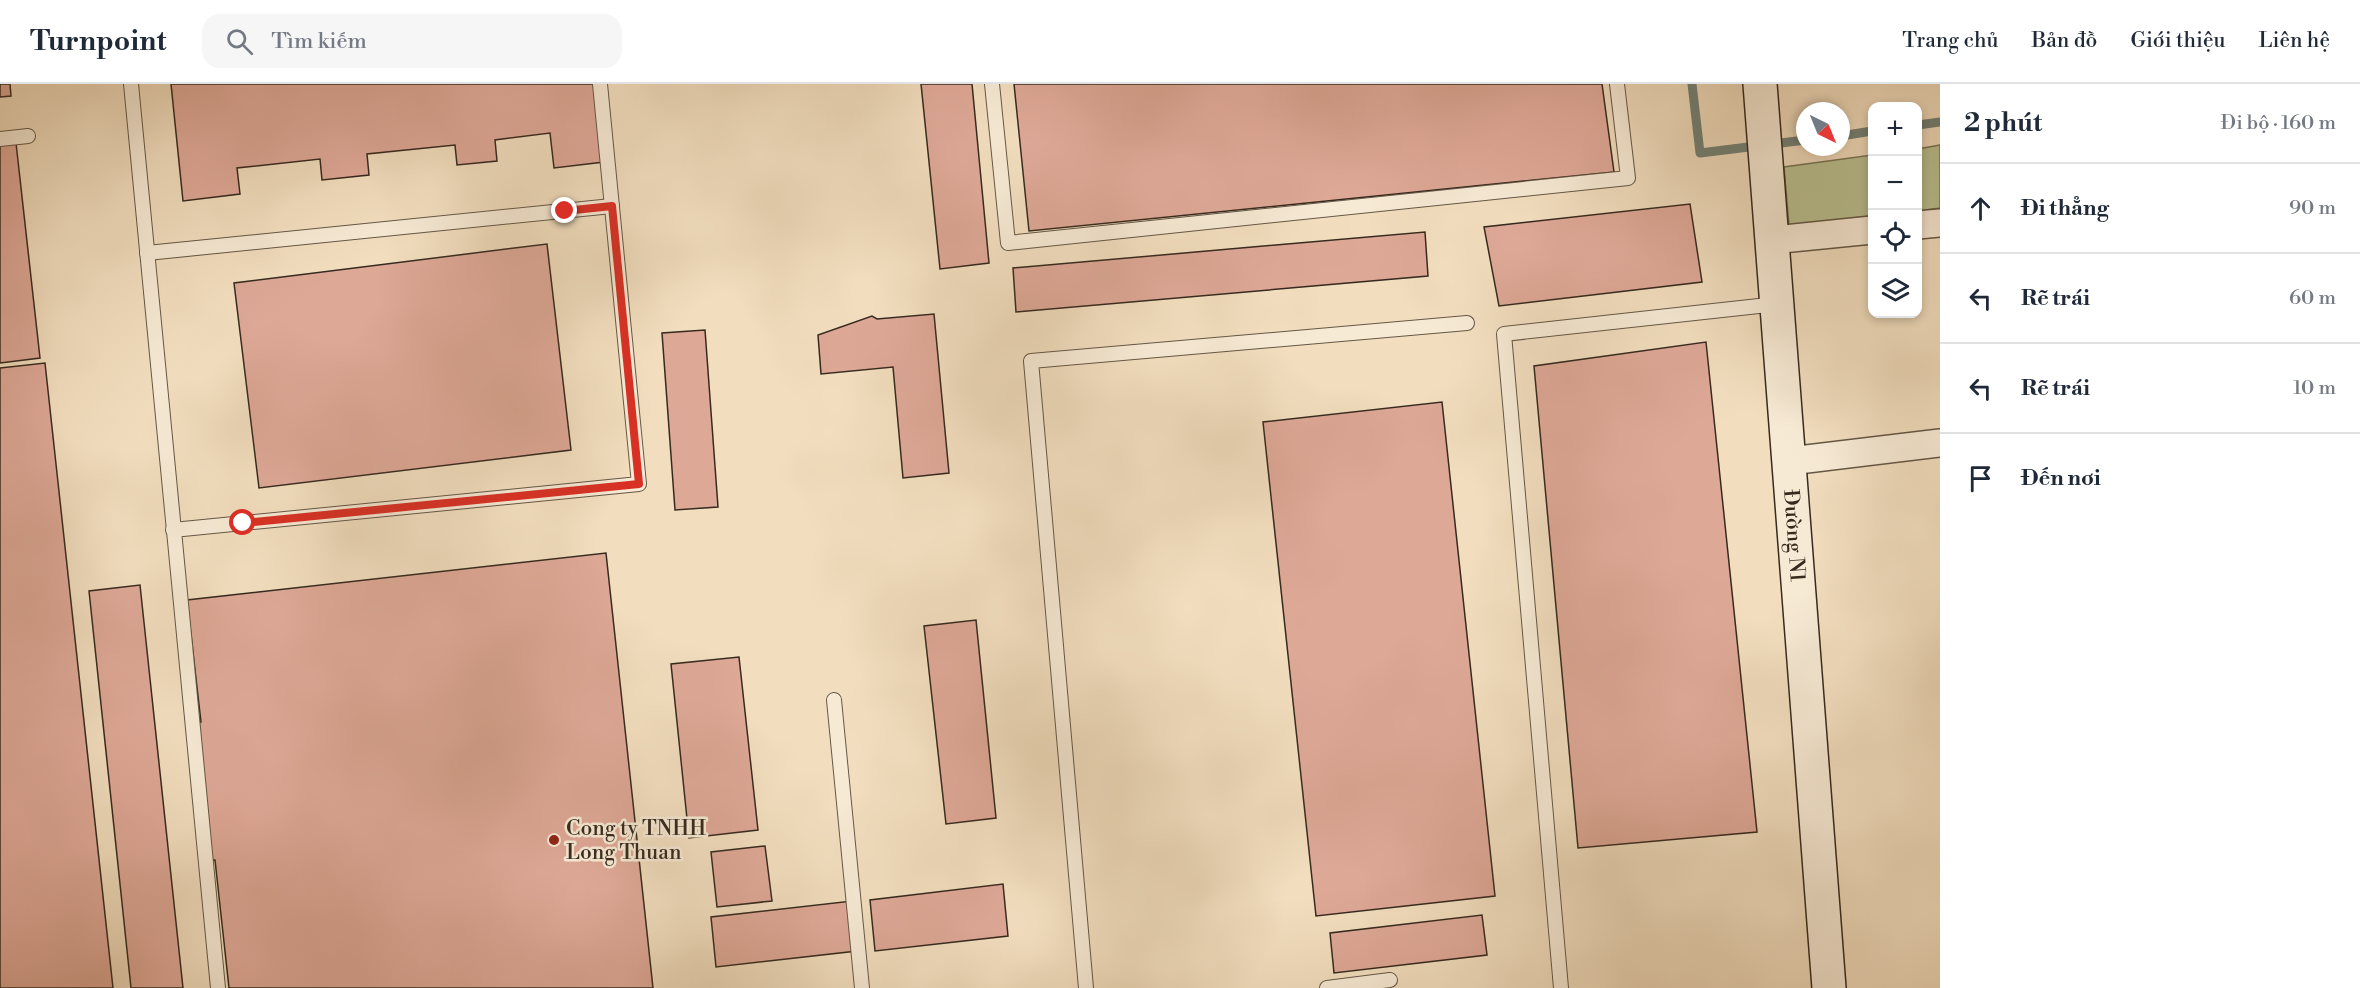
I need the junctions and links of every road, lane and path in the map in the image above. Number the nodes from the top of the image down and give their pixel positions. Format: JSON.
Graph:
{"nodes":[{"id":1,"x":131,"y":84,"type":"edge"},
{"id":2,"x":600,"y":84,"type":"edge"},
{"id":3,"x":992,"y":84,"type":"edge"},
{"id":4,"x":1617,"y":84,"type":"edge"},
{"id":5,"x":1761,"y":84,"type":"edge"},
{"id":6,"x":28,"y":136,"type":"dead end"},
{"id":7,"x":0,"y":139,"type":"edge"},
{"id":8,"x":612,"y":206,"type":"junction"},
{"id":9,"x":1940,"y":223,"type":"edge"},
{"id":10,"x":1922,"y":225,"type":"edge"},
{"id":11,"x":1868,"y":230,"type":"edge"},
{"id":12,"x":1773,"y":240,"type":"junction"},
{"id":13,"x":147,"y":253,"type":"junction"},
{"id":14,"x":1778,"y":303,"type":"junction"},
{"id":15,"x":1467,"y":323,"type":"dead end"},
{"id":16,"x":1940,"y":443,"type":"edge"},
{"id":17,"x":1790,"y":461,"type":"junction"},
{"id":18,"x":173,"y":530,"type":"junction"},
{"id":19,"x":834,"y":700,"type":"dead end"},
{"id":20,"x":1390,"y":980,"type":"dead end"},
{"id":21,"x":218,"y":988,"type":"edge"},
{"id":22,"x":862,"y":988,"type":"edge"},
{"id":23,"x":1086,"y":988,"type":"edge"},
{"id":24,"x":1327,"y":988,"type":"edge"},
{"id":25,"x":1561,"y":988,"type":"edge"},
{"id":26,"x":1829,"y":988,"type":"edge"}],
"edges":[{"from":1,"to":13,"type":"lane"},
{"from":2,"to":8,"type":"lane"},
{"from":3,"to":4,"type":"lane"},
{"from":5,"to":12,"type":"street","name":"Đường N1"},
{"from":6,"to":7,"type":"lane"},
{"from":8,"to":13,"type":"lane"},
{"from":8,"to":18,"type":"lane"},
{"from":9,"to":10,"type":"street"},
{"from":11,"to":12,"type":"street"},
{"from":12,"to":14,"type":"street","name":"Đường N1"},
{"from":13,"to":18,"type":"lane"},
{"from":14,"to":17,"type":"street","name":"Đường N1"},
{"from":14,"to":25,"type":"lane"},
{"from":15,"to":23,"type":"lane"},
{"from":16,"to":17,"type":"street"},
{"from":17,"to":26,"type":"street","name":"Đường N1"},
{"from":18,"to":21,"type":"lane"},
{"from":19,"to":22,"type":"lane"},
{"from":20,"to":24,"type":"lane"}]}
